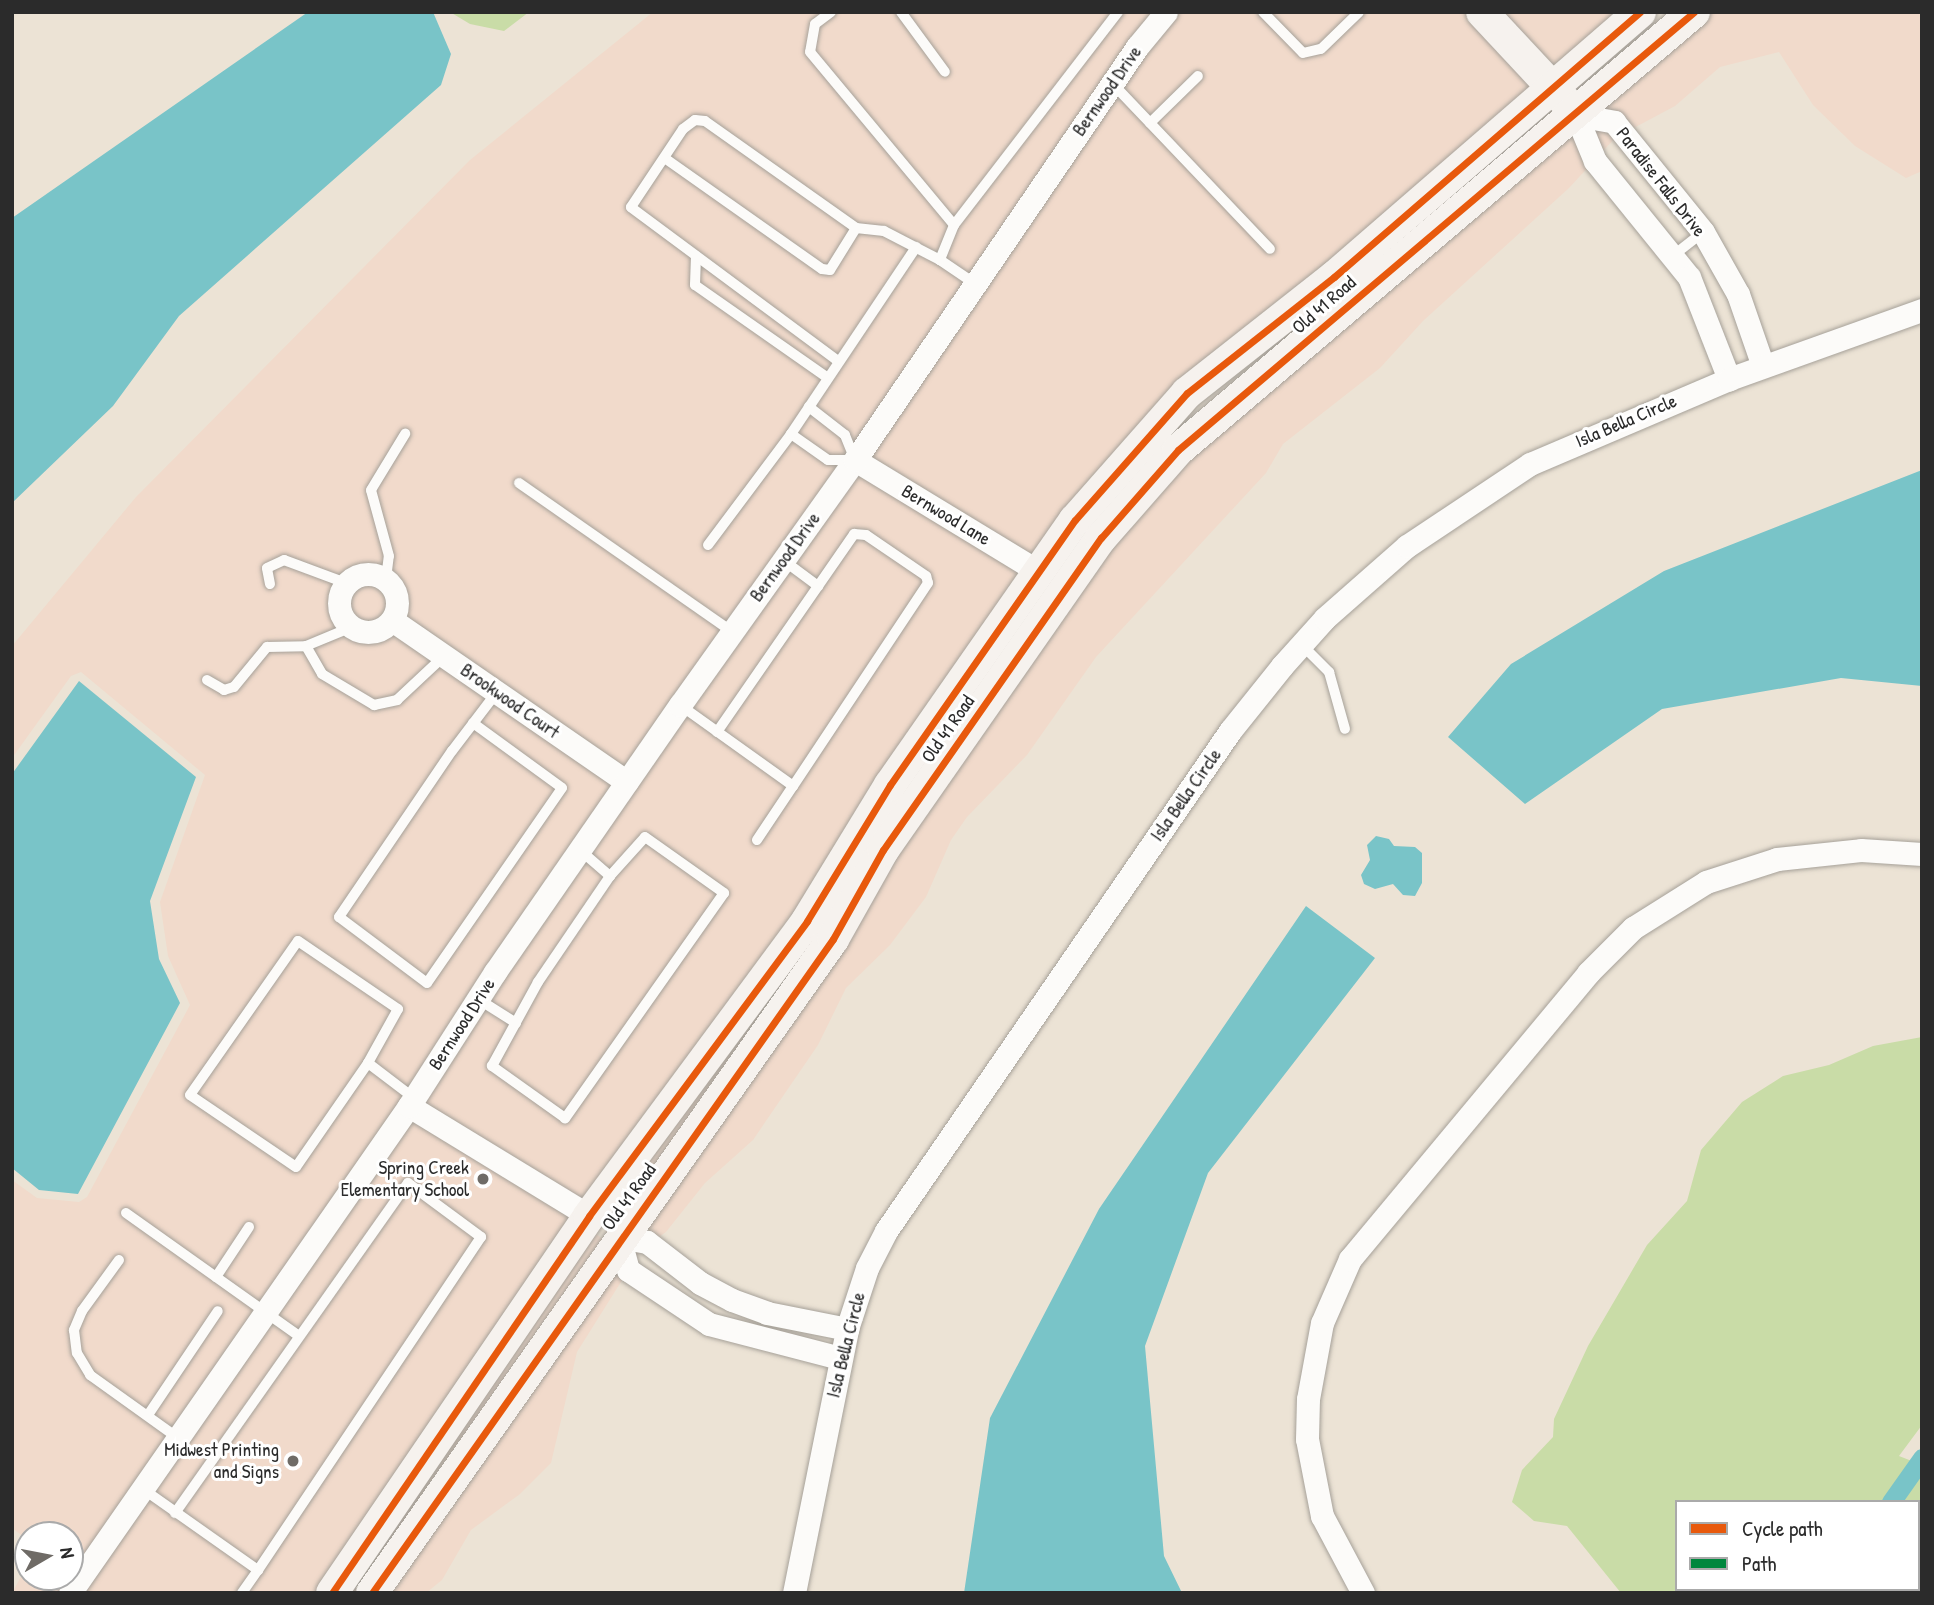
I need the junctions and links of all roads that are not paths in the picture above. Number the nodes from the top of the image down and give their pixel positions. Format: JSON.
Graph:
{"nodes":[{"id":1,"x":831,"y":12,"type":"edge"},
{"id":2,"x":901,"y":12,"type":"edge"},
{"id":3,"x":1118,"y":12,"type":"edge"},
{"id":4,"x":1165,"y":12,"type":"edge"},
{"id":5,"x":1263,"y":12,"type":"edge"},
{"id":6,"x":1359,"y":12,"type":"edge"},
{"id":7,"x":1482,"y":12,"type":"edge"},
{"id":8,"x":1640,"y":12,"type":"edge"},
{"id":9,"x":1694,"y":12,"type":"edge"},
{"id":10,"x":945,"y":72,"type":"dead end"},
{"id":11,"x":1198,"y":76,"type":"dead end"},
{"id":12,"x":1112,"y":83,"type":"junction"},
{"id":13,"x":1556,"y":88,"type":"junction"},
{"id":14,"x":1576,"y":115,"type":"junction"},
{"id":15,"x":1150,"y":123,"type":"junction"},
{"id":16,"x":666,"y":159,"type":"junction"},
{"id":17,"x":954,"y":225,"type":"junction"},
{"id":18,"x":856,"y":228,"type":"junction"},
{"id":19,"x":1703,"y":232,"type":"junction"},
{"id":20,"x":916,"y":247,"type":"junction"},
{"id":21,"x":1270,"y":249,"type":"dead end"},
{"id":22,"x":1675,"y":254,"type":"junction"},
{"id":23,"x":696,"y":256,"type":"junction"},
{"id":24,"x":940,"y":260,"type":"junction"},
{"id":25,"x":974,"y":283,"type":"junction"},
{"id":26,"x":1922,"y":310,"type":"edge"},
{"id":27,"x":838,"y":361,"type":"junction"},
{"id":28,"x":1762,"y":366,"type":"junction"},
{"id":29,"x":828,"y":378,"type":"junction"},
{"id":30,"x":1729,"y":379,"type":"junction"},
{"id":31,"x":809,"y":407,"type":"junction"},
{"id":32,"x":404,"y":434,"type":"dead end"},
{"id":33,"x":791,"y":434,"type":"junction"},
{"id":34,"x":855,"y":460,"type":"junction"},
{"id":35,"x":519,"y":483,"type":"dead end"},
{"id":36,"x":708,"y":545,"type":"dead end"},
{"id":37,"x":783,"y":560,"type":"junction"},
{"id":38,"x":1036,"y":570,"type":"junction"},
{"id":39,"x":386,"y":579,"type":"junction"},
{"id":40,"x":346,"y":583,"type":"junction"},
{"id":41,"x":270,"y":584,"type":"dead end"},
{"id":42,"x":818,"y":586,"type":"junction"},
{"id":43,"x":1063,"y":587,"type":"junction"},
{"id":44,"x":392,"y":620,"type":"junction"},
{"id":45,"x":352,"y":627,"type":"junction"},
{"id":46,"x":731,"y":631,"type":"junction"},
{"id":47,"x":1301,"y":644,"type":"junction"},
{"id":48,"x":306,"y":646,"type":"junction"},
{"id":49,"x":444,"y":656,"type":"junction"},
{"id":50,"x":207,"y":680,"type":"dead end"},
{"id":51,"x":497,"y":692,"type":"junction"},
{"id":52,"x":680,"y":705,"type":"junction"},
{"id":53,"x":473,"y":723,"type":"junction"},
{"id":54,"x":1345,"y":729,"type":"dead end"},
{"id":55,"x":717,"y":732,"type":"junction"},
{"id":56,"x":627,"y":782,"type":"junction"},
{"id":57,"x":793,"y":786,"type":"junction"},
{"id":58,"x":757,"y":840,"type":"dead end"},
{"id":59,"x":580,"y":850,"type":"junction"},
{"id":60,"x":1922,"y":854,"type":"edge"},
{"id":61,"x":610,"y":876,"type":"junction"},
{"id":62,"x":478,"y":999,"type":"junction"},
{"id":63,"x":516,"y":1023,"type":"junction"},
{"id":64,"x":368,"y":1063,"type":"junction"},
{"id":65,"x":412,"y":1102,"type":"junction"},
{"id":66,"x":126,"y":1213,"type":"dead end"},
{"id":67,"x":589,"y":1216,"type":"junction"},
{"id":68,"x":249,"y":1227,"type":"dead end"},
{"id":69,"x":619,"y":1237,"type":"junction"},
{"id":70,"x":119,"y":1260,"type":"dead end"},
{"id":71,"x":216,"y":1277,"type":"junction"},
{"id":72,"x":218,"y":1311,"type":"dead end"},
{"id":73,"x":266,"y":1312,"type":"junction"},
{"id":74,"x":767,"y":1313,"type":"junction"},
{"id":75,"x":846,"y":1329,"type":"junction"},
{"id":76,"x":299,"y":1336,"type":"junction"},
{"id":77,"x":758,"y":1339,"type":"junction"},
{"id":78,"x":840,"y":1358,"type":"junction"},
{"id":79,"x":148,"y":1415,"type":"junction"},
{"id":80,"x":178,"y":1438,"type":"junction"},
{"id":81,"x":143,"y":1489,"type":"junction"},
{"id":82,"x":175,"y":1513,"type":"junction"},
{"id":83,"x":258,"y":1570,"type":"junction"},
{"id":84,"x":70,"y":1593,"type":"edge"},
{"id":85,"x":242,"y":1593,"type":"edge"},
{"id":86,"x":332,"y":1593,"type":"edge"},
{"id":87,"x":372,"y":1593,"type":"edge"},
{"id":88,"x":794,"y":1593,"type":"edge"},
{"id":89,"x":1363,"y":1593,"type":"edge"}],
"edges":[{"from":1,"to":17,"type":"lane"},
{"from":2,"to":10,"type":"lane"},
{"from":3,"to":17,"type":"lane"},
{"from":4,"to":12,"type":"street","name":"Bernwood Drive"},
{"from":5,"to":6,"type":"lane"},
{"from":7,"to":13,"type":"street"},
{"from":8,"to":13,"type":"street","name":"Old 41 Road"},
{"from":9,"to":14,"type":"street","name":"Old 41 Road"},
{"from":11,"to":15,"type":"lane"},
{"from":12,"to":15,"type":"lane"},
{"from":12,"to":25,"type":"street","name":"Bernwood Drive"},
{"from":13,"to":14,"type":"street"},
{"from":13,"to":38,"type":"street","name":"Old 41 Road"},
{"from":14,"to":19,"type":"street","name":"Paradise Falls Drive"},
{"from":14,"to":22,"type":"street","name":"Paradise Falls Drive"},
{"from":14,"to":43,"type":"street","name":"Old 41 Road"},
{"from":15,"to":21,"type":"lane"},
{"from":16,"to":18,"type":"lane"},
{"from":16,"to":18,"type":"lane"},
{"from":16,"to":23,"type":"lane"},
{"from":17,"to":24,"type":"lane"},
{"from":18,"to":20,"type":"lane"},
{"from":19,"to":22,"type":"lane"},
{"from":19,"to":28,"type":"street","name":"Paradise Falls Drive"},
{"from":20,"to":24,"type":"lane"},
{"from":20,"to":27,"type":"lane"},
{"from":22,"to":30,"type":"street","name":"Paradise Falls Drive"},
{"from":23,"to":27,"type":"lane"},
{"from":23,"to":29,"type":"lane"},
{"from":24,"to":25,"type":"lane"},
{"from":25,"to":34,"type":"street","name":"Bernwood Drive"},
{"from":26,"to":28,"type":"street","name":"Isla Bella Circle"},
{"from":27,"to":29,"type":"lane"},
{"from":28,"to":30,"type":"street","name":"Isla Bella Circle"},
{"from":29,"to":31,"type":"lane"},
{"from":30,"to":47,"type":"street","name":"Isla Bella Circle"},
{"from":31,"to":33,"type":"lane"},
{"from":31,"to":34,"type":"lane"},
{"from":32,"to":39,"type":"lane"},
{"from":33,"to":34,"type":"lane"},
{"from":33,"to":36,"type":"lane"},
{"from":34,"to":37,"type":"street","name":"Bernwood Drive"},
{"from":34,"to":38,"type":"street","name":"Bernwood Lane"},
{"from":35,"to":46,"type":"lane"},
{"from":37,"to":42,"type":"lane"},
{"from":37,"to":46,"type":"street","name":"Bernwood Drive"},
{"from":38,"to":43,"type":"street"},
{"from":38,"to":67,"type":"street","name":"Old 41 Road"},
{"from":39,"to":40,"type":"street"},
{"from":39,"to":44,"type":"street"},
{"from":40,"to":41,"type":"lane"},
{"from":40,"to":45,"type":"street"},
{"from":42,"to":55,"type":"lane"},
{"from":42,"to":57,"type":"lane"},
{"from":43,"to":69,"type":"street","name":"Old 41 Road"},
{"from":44,"to":45,"type":"street"},
{"from":44,"to":49,"type":"street","name":"Brookwood Court"},
{"from":45,"to":48,"type":"lane"},
{"from":46,"to":52,"type":"street","name":"Bernwood Drive"},
{"from":47,"to":54,"type":"lane"},
{"from":47,"to":75,"type":"street","name":"Isla Bella Circle"},
{"from":48,"to":49,"type":"lane"},
{"from":48,"to":50,"type":"lane"},
{"from":49,"to":51,"type":"street","name":"Brookwood Court"},
{"from":51,"to":53,"type":"lane"},
{"from":51,"to":56,"type":"street","name":"Brookwood Court"},
{"from":52,"to":55,"type":"lane"},
{"from":52,"to":56,"type":"street","name":"Bernwood Drive"},
{"from":53,"to":53,"type":"lane"},
{"from":55,"to":57,"type":"lane"},
{"from":56,"to":59,"type":"street","name":"Bernwood Drive"},
{"from":57,"to":58,"type":"lane"},
{"from":59,"to":61,"type":"lane"},
{"from":59,"to":62,"type":"street","name":"Bernwood Drive"},
{"from":60,"to":89,"type":"street"},
{"from":61,"to":63,"type":"lane"},
{"from":61,"to":63,"type":"lane"},
{"from":62,"to":63,"type":"lane"},
{"from":62,"to":65,"type":"street","name":"Bernwood Drive"},
{"from":64,"to":64,"type":"lane"},
{"from":64,"to":65,"type":"lane"},
{"from":65,"to":67,"type":"street"},
{"from":65,"to":73,"type":"street","name":"Bernwood Drive"},
{"from":66,"to":71,"type":"lane"},
{"from":67,"to":69,"type":"street"},
{"from":67,"to":86,"type":"street","name":"Old 41 Road"},
{"from":68,"to":71,"type":"lane"},
{"from":69,"to":74,"type":"street"},
{"from":69,"to":77,"type":"street"},
{"from":69,"to":87,"type":"street","name":"Old 41 Road"},
{"from":70,"to":79,"type":"lane"},
{"from":71,"to":73,"type":"lane"},
{"from":72,"to":79,"type":"lane"},
{"from":73,"to":76,"type":"lane"},
{"from":73,"to":80,"type":"street","name":"Bernwood Drive"},
{"from":74,"to":75,"type":"street"},
{"from":74,"to":77,"type":"lane"},
{"from":75,"to":78,"type":"street","name":"Isla Bella Circle"},
{"from":76,"to":82,"type":"lane"},
{"from":76,"to":83,"type":"lane"},
{"from":77,"to":78,"type":"street"},
{"from":78,"to":88,"type":"street","name":"Isla Bella Circle"},
{"from":79,"to":80,"type":"lane"},
{"from":80,"to":81,"type":"street","name":"Bernwood Drive"},
{"from":81,"to":82,"type":"lane"},
{"from":81,"to":84,"type":"street","name":"Bernwood Drive"},
{"from":82,"to":83,"type":"lane"},
{"from":83,"to":85,"type":"lane"}]}
